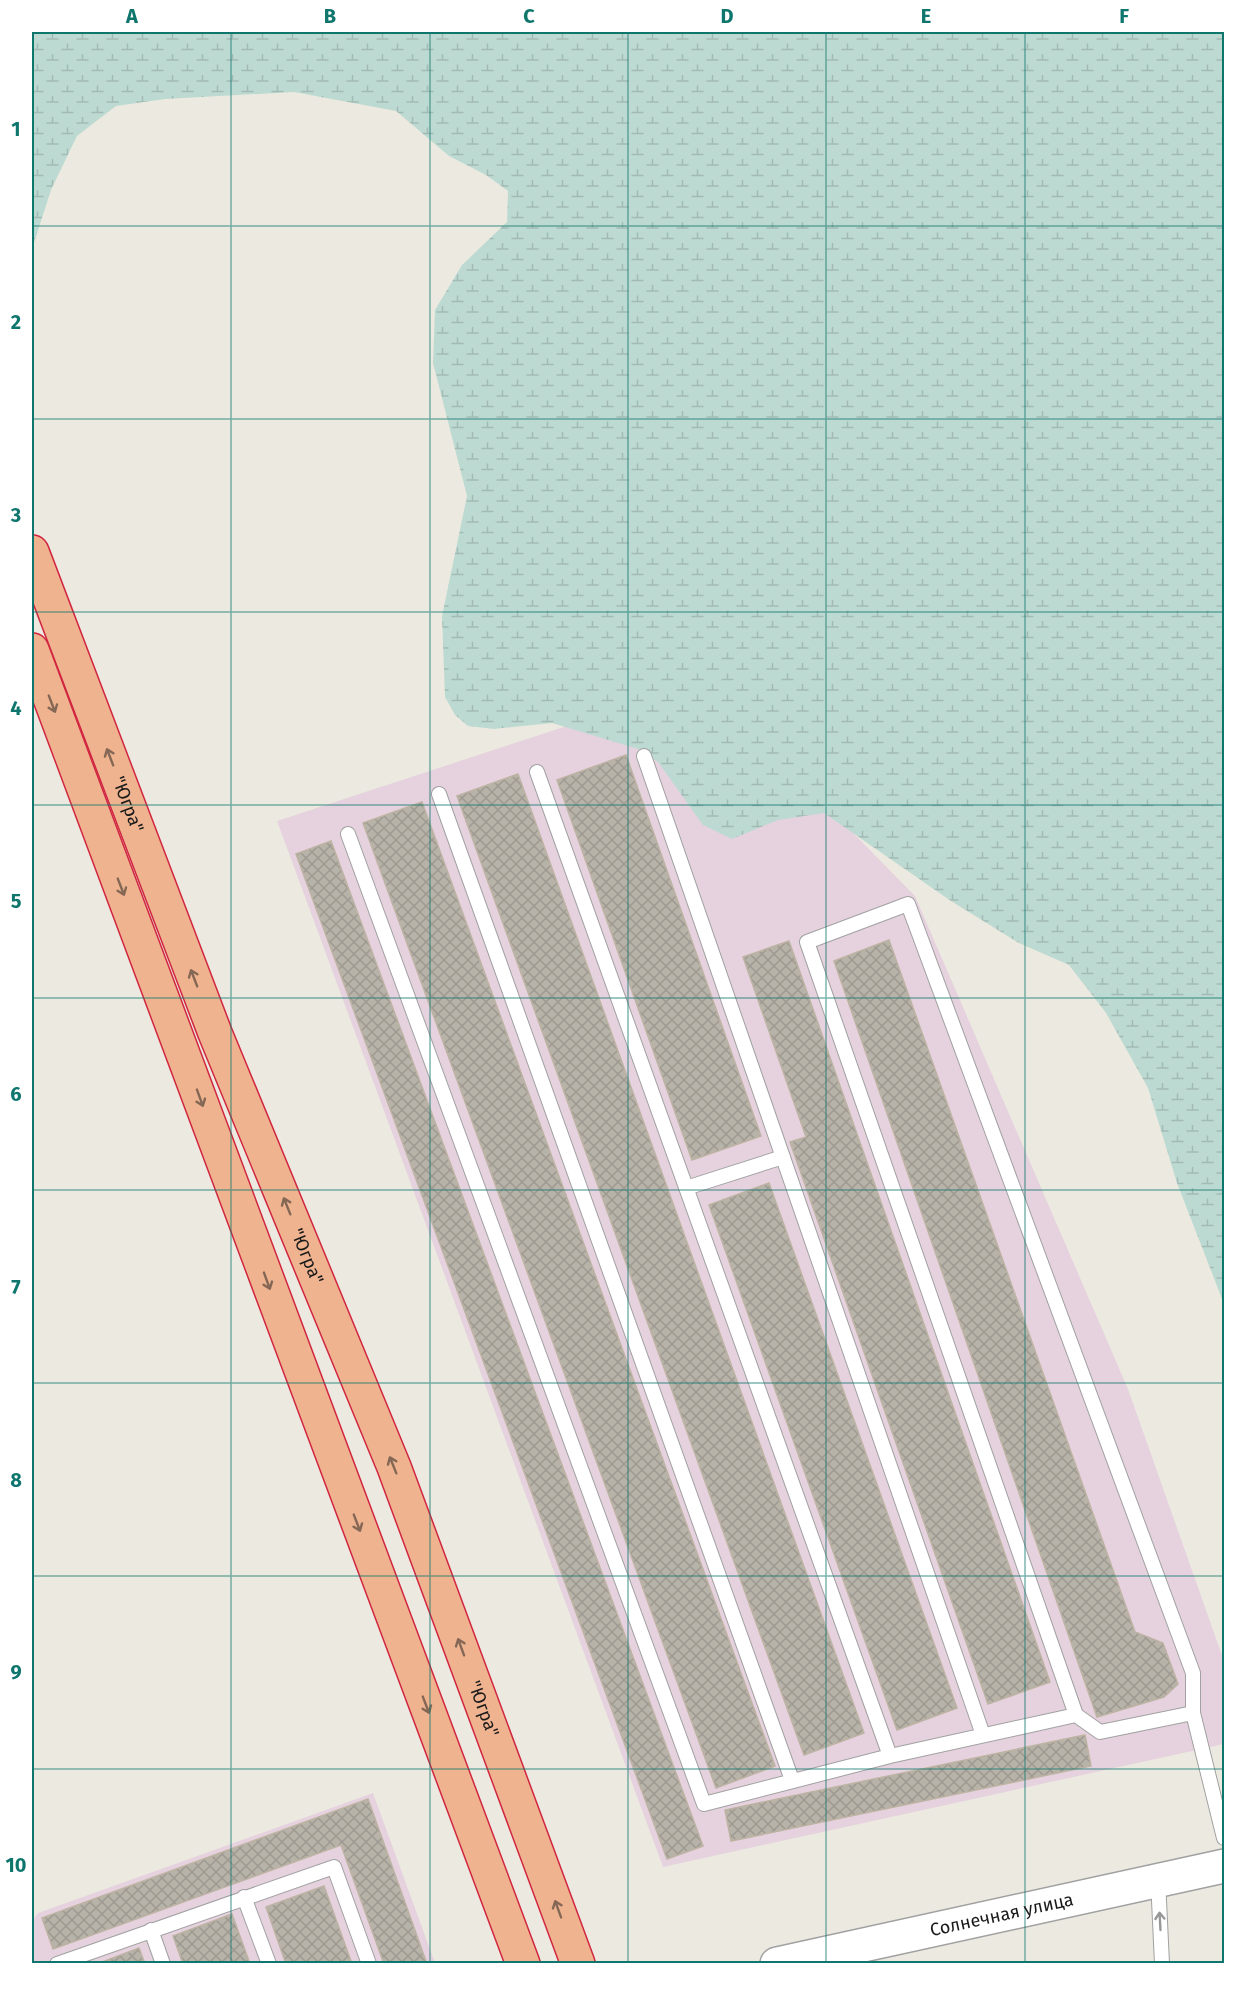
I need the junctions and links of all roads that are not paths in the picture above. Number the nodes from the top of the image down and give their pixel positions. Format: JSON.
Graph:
{"nodes":[{"id":1,"x":32,"y":552,"type":"edge"},
{"id":2,"x":32,"y":650,"type":"edge"},
{"id":3,"x":644,"y":756,"type":"dead end"},
{"id":4,"x":537,"y":772,"type":"dead end"},
{"id":5,"x":439,"y":794,"type":"dead end"},
{"id":6,"x":348,"y":834,"type":"dead end"},
{"id":7,"x":783,"y":1157,"type":"junction"},
{"id":8,"x":686,"y":1188,"type":"junction"},
{"id":9,"x":1193,"y":1713,"type":"junction"},
{"id":10,"x":1076,"y":1715,"type":"junction"},
{"id":11,"x":983,"y":1735,"type":"junction"},
{"id":12,"x":890,"y":1756,"type":"junction"},
{"id":13,"x":792,"y":1780,"type":"junction"},
{"id":14,"x":1224,"y":1838,"type":"edge"},
{"id":15,"x":1224,"y":1866,"type":"edge"},
{"id":16,"x":1158,"y":1879,"type":"junction"},
{"id":17,"x":244,"y":1897,"type":"junction"},
{"id":18,"x":151,"y":1930,"type":"junction"},
{"id":19,"x":57,"y":1964,"type":"edge"},
{"id":20,"x":163,"y":1964,"type":"edge"},
{"id":21,"x":269,"y":1964,"type":"edge"},
{"id":22,"x":369,"y":1964,"type":"edge"},
{"id":23,"x":523,"y":1964,"type":"edge"},
{"id":24,"x":578,"y":1964,"type":"edge"},
{"id":25,"x":777,"y":1964,"type":"edge"},
{"id":26,"x":1162,"y":1964,"type":"edge"}],
"edges":[{"from":24,"to":1,"type":"highway","name":"\"Югра\"","one_way":true},
{"from":2,"to":23,"type":"highway","name":"\"Югра\"","one_way":true},
{"from":3,"to":7,"type":"lane"},
{"from":4,"to":8,"type":"lane"},
{"from":5,"to":13,"type":"lane"},
{"from":6,"to":13,"type":"lane"},
{"from":7,"to":8,"type":"lane"},
{"from":7,"to":11,"type":"lane"},
{"from":8,"to":12,"type":"lane"},
{"from":9,"to":10,"type":"lane"},
{"from":9,"to":10,"type":"lane"},
{"from":9,"to":14,"type":"lane"},
{"from":10,"to":11,"type":"lane"},
{"from":11,"to":12,"type":"lane"},
{"from":12,"to":13,"type":"lane"},
{"from":15,"to":16,"type":"street","name":"Солнечная улица"},
{"from":16,"to":25,"type":"street","name":"Солнечная улица"},
{"from":26,"to":16,"type":"lane","one_way":true},
{"from":17,"to":18,"type":"lane"},
{"from":17,"to":21,"type":"lane"},
{"from":17,"to":22,"type":"lane"},
{"from":18,"to":19,"type":"lane"},
{"from":18,"to":20,"type":"lane"}]}
